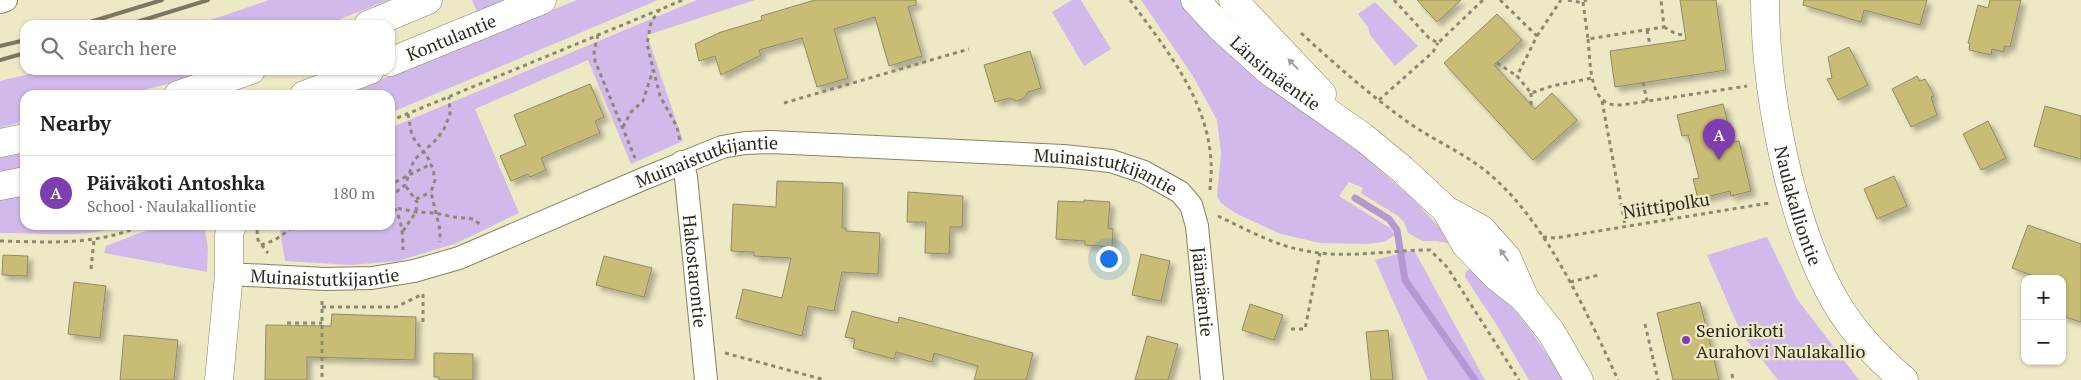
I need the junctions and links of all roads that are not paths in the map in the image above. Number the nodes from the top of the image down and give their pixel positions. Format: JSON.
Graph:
{"nodes":[{"id":1,"x":6,"y":0,"type":"edge"},
{"id":2,"x":428,"y":0,"type":"edge"},
{"id":3,"x":542,"y":0,"type":"edge"},
{"id":4,"x":1195,"y":0,"type":"edge"},
{"id":5,"x":1233,"y":0,"type":"edge"},
{"id":6,"x":1765,"y":0,"type":"edge"},
{"id":7,"x":0,"y":2,"type":"edge"},
{"id":8,"x":380,"y":20,"type":"edge"},
{"id":9,"x":395,"y":60,"type":"edge"},
{"id":10,"x":239,"y":75,"type":"edge"},
{"id":11,"x":357,"y":75,"type":"edge"},
{"id":12,"x":205,"y":90,"type":"edge"},
{"id":13,"x":317,"y":90,"type":"edge"},
{"id":14,"x":1363,"y":137,"type":"junction"},
{"id":15,"x":20,"y":139,"type":"edge"},
{"id":16,"x":0,"y":143,"type":"edge"},
{"id":17,"x":682,"y":162,"type":"junction"},
{"id":18,"x":20,"y":182,"type":"edge"},
{"id":19,"x":0,"y":186,"type":"edge"},
{"id":20,"x":1201,"y":209,"type":"joint"},
{"id":21,"x":228,"y":230,"type":"edge"},
{"id":22,"x":229,"y":274,"type":"junction"},
{"id":23,"x":219,"y":380,"type":"edge"},
{"id":24,"x":706,"y":380,"type":"edge"},
{"id":25,"x":1212,"y":380,"type":"edge"},
{"id":26,"x":1578,"y":380,"type":"edge"},
{"id":27,"x":1904,"y":380,"type":"edge"}],
"edges":[{"from":1,"to":7,"type":"street"},
{"from":2,"to":8,"type":"main road"},
{"from":3,"to":9,"type":"main road","name":"Kontulantie"},
{"from":4,"to":14,"type":"main road","name":"Länsimäentie"},
{"from":14,"to":5,"type":"main road","name":"Länsimäentie","one_way":true},
{"from":6,"to":27,"type":"main road","name":"Naulakalliontie"},
{"from":10,"to":12,"type":"main road"},
{"from":11,"to":13,"type":"main road"},
{"from":14,"to":26,"type":"main road","name":"Länsimäentie"},
{"from":15,"to":16,"type":"main road"},
{"from":17,"to":20,"type":"street","name":"Muinaistutkijantie"},
{"from":17,"to":22,"type":"street","name":"Muinaistutkijantie"},
{"from":17,"to":24,"type":"street","name":"Hakostarontie"},
{"from":18,"to":19,"type":"main road"},
{"from":20,"to":25,"type":"street","name":"Jäämäentie"},
{"from":21,"to":22,"type":"main road"},
{"from":22,"to":23,"type":"main road"}]}
